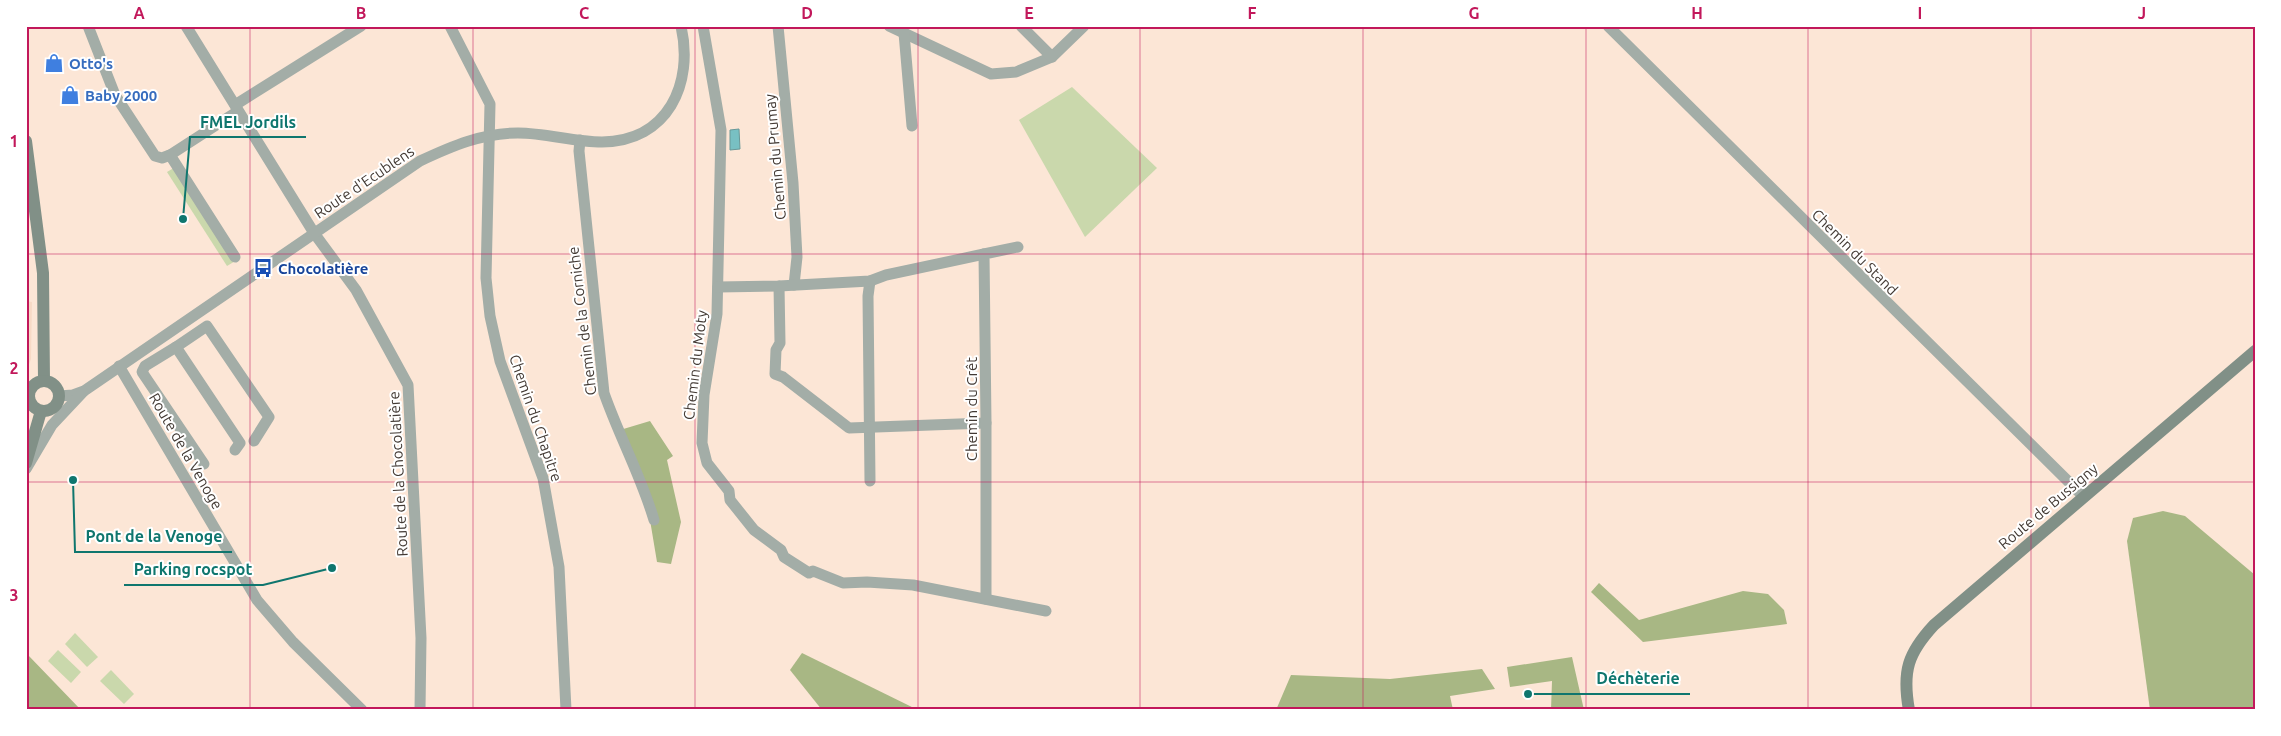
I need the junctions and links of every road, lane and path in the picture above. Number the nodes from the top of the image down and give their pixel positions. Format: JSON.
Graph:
{"nodes":[{"id":1,"x":88,"y":26,"type":"edge"},
{"id":2,"x":186,"y":26,"type":"edge"},
{"id":3,"x":361,"y":26,"type":"edge"},
{"id":4,"x":450,"y":26,"type":"edge"},
{"id":5,"x":681,"y":26,"type":"edge"},
{"id":6,"x":703,"y":26,"type":"edge"},
{"id":7,"x":778,"y":26,"type":"edge"},
{"id":8,"x":889,"y":26,"type":"edge"},
{"id":9,"x":1021,"y":26,"type":"edge"},
{"id":10,"x":1084,"y":26,"type":"edge"},
{"id":11,"x":1608,"y":26,"type":"edge"},
{"id":12,"x":904,"y":33,"type":"junction"},
{"id":13,"x":1052,"y":57,"type":"junction"},
{"id":14,"x":237,"y":108,"type":"junction"},
{"id":15,"x":912,"y":126,"type":"dead end"},
{"id":16,"x":488,"y":136,"type":"junction"},
{"id":17,"x":580,"y":140,"type":"junction"},
{"id":18,"x":26,"y":141,"type":"edge"},
{"id":19,"x":170,"y":155,"type":"junction"},
{"id":20,"x":314,"y":233,"type":"junction"},
{"id":21,"x":1018,"y":247,"type":"dead end"},
{"id":22,"x":984,"y":254,"type":"junction"},
{"id":23,"x":235,"y":257,"type":"dead end"},
{"id":24,"x":870,"y":281,"type":"junction"},
{"id":25,"x":794,"y":285,"type":"junction"},
{"id":26,"x":780,"y":286,"type":"junction"},
{"id":27,"x":718,"y":287,"type":"junction"},
{"id":28,"x":176,"y":347,"type":"junction"},
{"id":29,"x":2255,"y":351,"type":"edge"},
{"id":30,"x":119,"y":366,"type":"junction"},
{"id":31,"x":44,"y":381,"type":"junction"},
{"id":32,"x":84,"y":391,"type":"junction"},
{"id":33,"x":59,"y":396,"type":"junction"},
{"id":34,"x":41,"y":411,"type":"junction"},
{"id":35,"x":986,"y":423,"type":"junction"},
{"id":36,"x":870,"y":426,"type":"junction"},
{"id":37,"x":254,"y":441,"type":"dead end"},
{"id":38,"x":235,"y":450,"type":"dead end"},
{"id":39,"x":26,"y":463,"type":"edge"},
{"id":40,"x":204,"y":464,"type":"dead end"},
{"id":41,"x":26,"y":469,"type":"edge"},
{"id":42,"x":870,"y":481,"type":"dead end"},
{"id":43,"x":2084,"y":497,"type":"junction"},
{"id":44,"x":654,"y":520,"type":"dead end"},
{"id":45,"x":986,"y":599,"type":"junction"},
{"id":46,"x":1046,"y":611,"type":"dead end"},
{"id":47,"x":362,"y":710,"type":"edge"},
{"id":48,"x":420,"y":710,"type":"edge"},
{"id":49,"x":566,"y":710,"type":"edge"},
{"id":50,"x":1909,"y":710,"type":"edge"}],
"edges":[{"from":1,"to":19,"type":"street"},
{"from":2,"to":14,"type":"street","name":"Route de la Chocolatière"},
{"from":3,"to":14,"type":"street"},
{"from":4,"to":16,"type":"street","name":"Chemin du Chapitre"},
{"from":5,"to":17,"type":"street","name":"Route d'Ecublens"},
{"from":6,"to":27,"type":"street","name":"Chemin du Moty"},
{"from":7,"to":25,"type":"street","name":"Chemin du Prumay"},
{"from":8,"to":12,"type":"street"},
{"from":9,"to":13,"type":"street"},
{"from":10,"to":13,"type":"street"},
{"from":11,"to":43,"type":"street","name":"Chemin du Stand"},
{"from":12,"to":13,"type":"street"},
{"from":12,"to":15,"type":"street"},
{"from":14,"to":19,"type":"street"},
{"from":14,"to":20,"type":"street","name":"Route de la Chocolatière"},
{"from":16,"to":17,"type":"street","name":"Route d'Ecublens"},
{"from":16,"to":20,"type":"street","name":"Route d'Ecublens"},
{"from":16,"to":49,"type":"street","name":"Chemin du Chapitre"},
{"from":17,"to":44,"type":"street","name":"Chemin de la Corniche"},
{"from":18,"to":31,"type":"street"},
{"from":19,"to":23,"type":"street"},
{"from":20,"to":30,"type":"street","name":"Route d'Ecublens"},
{"from":20,"to":48,"type":"street","name":"Route de la Chocolatière"},
{"from":21,"to":22,"type":"street"},
{"from":22,"to":24,"type":"street"},
{"from":22,"to":35,"type":"street","name":"Chemin du Crêt"},
{"from":24,"to":25,"type":"street"},
{"from":24,"to":36,"type":"street"},
{"from":25,"to":26,"type":"street"},
{"from":26,"to":27,"type":"street"},
{"from":26,"to":36,"type":"street"},
{"from":27,"to":45,"type":"street","name":"Chemin du Moty"},
{"from":28,"to":37,"type":"street"},
{"from":28,"to":38,"type":"street"},
{"from":28,"to":40,"type":"street"},
{"from":29,"to":43,"type":"street","name":"Route de Bussigny"},
{"from":30,"to":32,"type":"street","name":"Route d'Ecublens"},
{"from":30,"to":47,"type":"street","name":"Route de la Venoge"},
{"from":31,"to":33,"type":"street"},
{"from":31,"to":34,"type":"street"},
{"from":32,"to":33,"type":"street","name":"Route d'Ecublens"},
{"from":32,"to":41,"type":"street","name":"Route d'Ecublens"},
{"from":33,"to":34,"type":"street"},
{"from":34,"to":39,"type":"street"},
{"from":35,"to":36,"type":"street"},
{"from":35,"to":45,"type":"street","name":"Chemin du Crêt"},
{"from":36,"to":42,"type":"street"},
{"from":43,"to":50,"type":"street","name":"Route de Bussigny"},
{"from":45,"to":46,"type":"street","name":"Chemin du Moty"}]}
